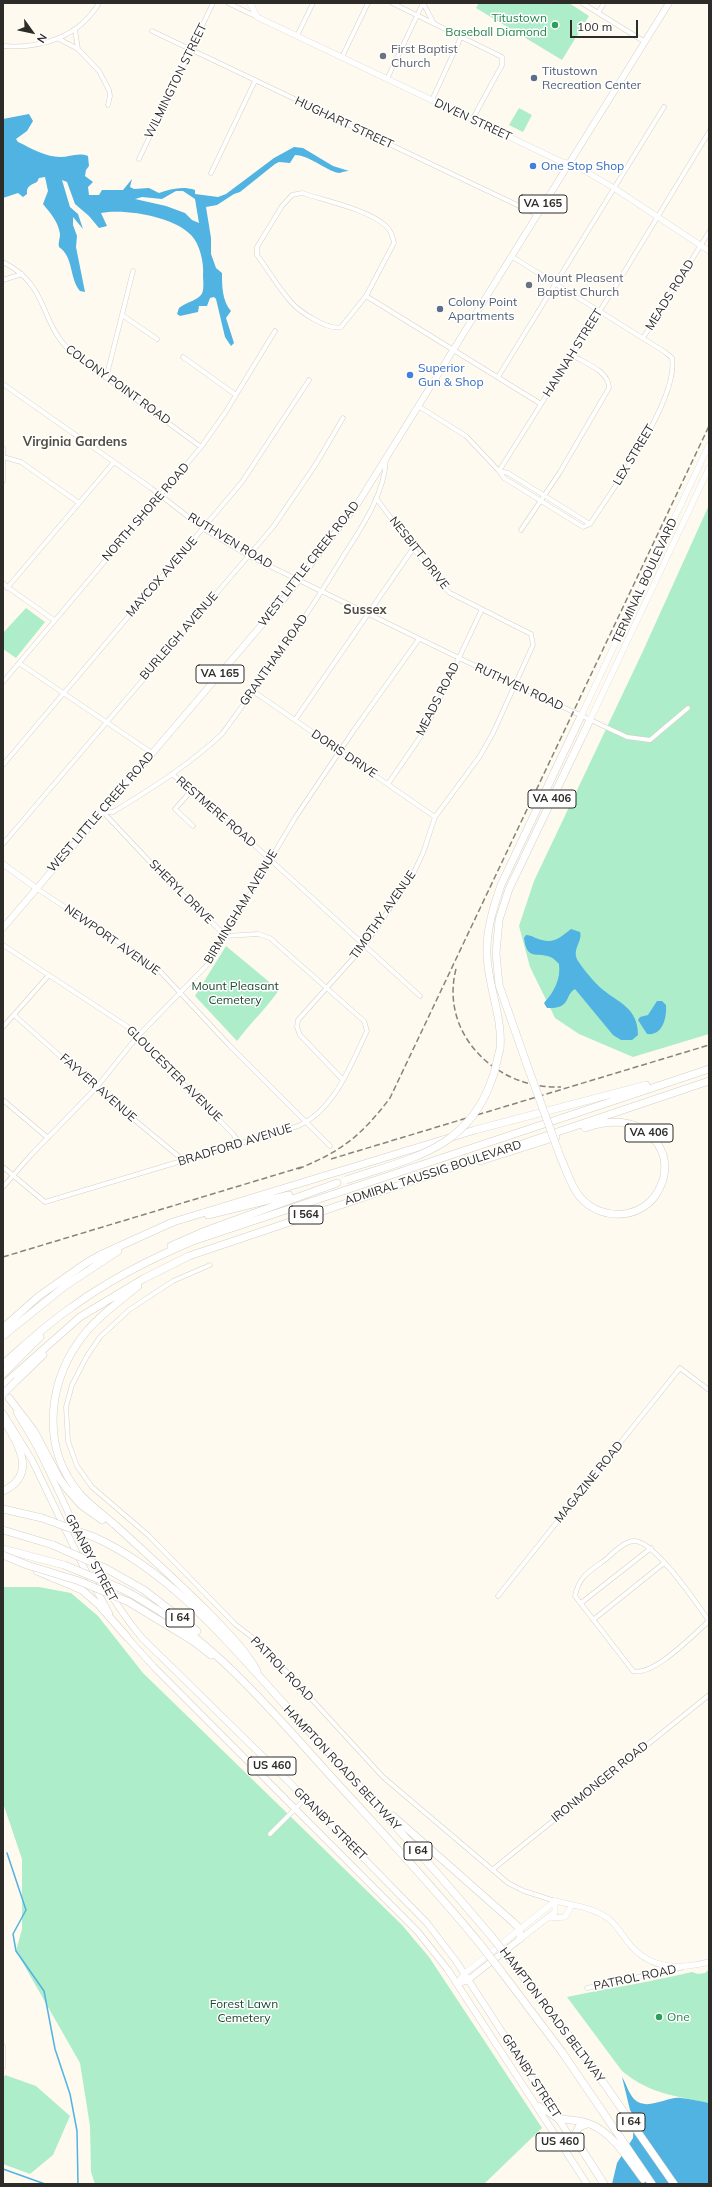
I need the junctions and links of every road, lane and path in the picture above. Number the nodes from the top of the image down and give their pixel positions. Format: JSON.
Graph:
{"nodes":[{"id":1,"x":99,"y":3,"type":"edge"},
{"id":2,"x":213,"y":3,"type":"edge"},
{"id":3,"x":228,"y":3,"type":"edge"},
{"id":4,"x":250,"y":3,"type":"edge"},
{"id":5,"x":313,"y":3,"type":"edge"},
{"id":6,"x":368,"y":3,"type":"edge"},
{"id":7,"x":392,"y":3,"type":"edge"},
{"id":8,"x":423,"y":3,"type":"edge"},
{"id":9,"x":582,"y":3,"type":"edge"},
{"id":10,"x":604,"y":3,"type":"edge"},
{"id":11,"x":669,"y":3,"type":"edge"},
{"id":12,"x":598,"y":13,"type":"junction"},
{"id":13,"x":417,"y":15,"type":"junction"},
{"id":14,"x":257,"y":17,"type":"junction"},
{"id":15,"x":433,"y":23,"type":"junction"},
{"id":16,"x":75,"y":30,"type":"junction"},
{"id":17,"x":152,"y":31,"type":"dead end"},
{"id":18,"x":297,"y":36,"type":"junction"},
{"id":19,"x":462,"y":37,"type":"junction"},
{"id":20,"x":59,"y":39,"type":"junction"},
{"id":21,"x":645,"y":42,"type":"junction"},
{"id":22,"x":3,"y":46,"type":"edge"},
{"id":23,"x":78,"y":49,"type":"junction"},
{"id":24,"x":190,"y":51,"type":"junction"},
{"id":25,"x":342,"y":57,"type":"junction"},
{"id":26,"x":387,"y":78,"type":"junction"},
{"id":27,"x":255,"y":81,"type":"junction"},
{"id":28,"x":432,"y":100,"type":"junction"},
{"id":29,"x":108,"y":105,"type":"dead end"},
{"id":30,"x":664,"y":107,"type":"dead end"},
{"id":31,"x":472,"y":120,"type":"junction"},
{"id":32,"x":709,"y":132,"type":"edge"},
{"id":33,"x":139,"y":159,"type":"dead end"},
{"id":34,"x":569,"y":163,"type":"junction"},
{"id":35,"x":211,"y":172,"type":"dead end"},
{"id":36,"x":614,"y":188,"type":"junction"},
{"id":37,"x":536,"y":214,"type":"junction"},
{"id":38,"x":657,"y":216,"type":"junction"},
{"id":39,"x":709,"y":232,"type":"edge"},
{"id":40,"x":700,"y":246,"type":"junction"},
{"id":41,"x":709,"y":251,"type":"edge"},
{"id":42,"x":511,"y":256,"type":"junction"},
{"id":43,"x":3,"y":262,"type":"edge"},
{"id":44,"x":132,"y":271,"type":"dead end"},
{"id":45,"x":22,"y":274,"type":"junction"},
{"id":46,"x":3,"y":280,"type":"edge"},
{"id":47,"x":555,"y":284,"type":"junction"},
{"id":48,"x":366,"y":296,"type":"junction"},
{"id":49,"x":599,"y":312,"type":"junction"},
{"id":50,"x":122,"y":315,"type":"junction"},
{"id":51,"x":275,"y":331,"type":"dead end"},
{"id":52,"x":643,"y":338,"type":"junction"},
{"id":53,"x":156,"y":339,"type":"dead end"},
{"id":54,"x":453,"y":349,"type":"junction"},
{"id":55,"x":572,"y":355,"type":"junction"},
{"id":56,"x":183,"y":357,"type":"dead end"},
{"id":57,"x":106,"y":378,"type":"junction"},
{"id":58,"x":498,"y":378,"type":"junction"},
{"id":59,"x":309,"y":380,"type":"dead end"},
{"id":60,"x":3,"y":384,"type":"edge"},
{"id":61,"x":236,"y":395,"type":"junction"},
{"id":62,"x":541,"y":404,"type":"junction"},
{"id":63,"x":418,"y":406,"type":"junction"},
{"id":64,"x":343,"y":418,"type":"dead end"},
{"id":65,"x":709,"y":445,"type":"edge"},
{"id":66,"x":201,"y":447,"type":"junction"},
{"id":67,"x":3,"y":448,"type":"edge"},
{"id":68,"x":386,"y":456,"type":"junction"},
{"id":69,"x":4,"y":457,"type":"edge"},
{"id":70,"x":114,"y":462,"type":"junction"},
{"id":71,"x":709,"y":468,"type":"edge"},
{"id":72,"x":499,"y":471,"type":"junction"},
{"id":73,"x":3,"y":481,"type":"edge"},
{"id":74,"x":160,"y":495,"type":"junction"},
{"id":75,"x":544,"y":496,"type":"junction"},
{"id":76,"x":376,"y":498,"type":"junction"},
{"id":77,"x":541,"y":502,"type":"junction"},
{"id":78,"x":79,"y":503,"type":"junction"},
{"id":79,"x":590,"y":524,"type":"junction"},
{"id":80,"x":204,"y":529,"type":"junction"},
{"id":81,"x":521,"y":530,"type":"dead end"},
{"id":82,"x":414,"y":547,"type":"junction"},
{"id":83,"x":248,"y":555,"type":"junction"},
{"id":84,"x":298,"y":580,"type":"junction"},
{"id":85,"x":3,"y":583,"type":"edge"},
{"id":86,"x":7,"y":588,"type":"junction"},
{"id":87,"x":322,"y":592,"type":"junction"},
{"id":88,"x":482,"y":609,"type":"junction"},
{"id":89,"x":368,"y":614,"type":"junction"},
{"id":90,"x":54,"y":620,"type":"junction"},
{"id":91,"x":531,"y":634,"type":"joint"},
{"id":92,"x":419,"y":639,"type":"junction"},
{"id":93,"x":459,"y":658,"type":"junction"},
{"id":94,"x":19,"y":663,"type":"junction"},
{"id":95,"x":3,"y":682,"type":"edge"},
{"id":96,"x":515,"y":685,"type":"junction"},
{"id":97,"x":253,"y":691,"type":"junction"},
{"id":98,"x":64,"y":693,"type":"junction"},
{"id":99,"x":688,"y":708,"type":"dead end"},
{"id":100,"x":581,"y":716,"type":"junction"},
{"id":101,"x":295,"y":720,"type":"junction"},
{"id":102,"x":590,"y":720,"type":"junction"},
{"id":103,"x":106,"y":722,"type":"junction"},
{"id":104,"x":340,"y":752,"type":"junction"},
{"id":105,"x":152,"y":753,"type":"junction"},
{"id":106,"x":3,"y":764,"type":"edge"},
{"id":107,"x":172,"y":774,"type":"junction"},
{"id":108,"x":388,"y":784,"type":"junction"},
{"id":109,"x":192,"y":790,"type":"junction"},
{"id":110,"x":103,"y":812,"type":"junction"},
{"id":111,"x":435,"y":817,"type":"junction"},
{"id":112,"x":193,"y":826,"type":"dead end"},
{"id":113,"x":3,"y":844,"type":"edge"},
{"id":114,"x":270,"y":859,"type":"junction"},
{"id":115,"x":3,"y":864,"type":"edge"},
{"id":116,"x":36,"y":888,"type":"junction"},
{"id":117,"x":3,"y":928,"type":"edge"},
{"id":118,"x":226,"y":936,"type":"junction"},
{"id":119,"x":3,"y":944,"type":"edge"},
{"id":120,"x":365,"y":945,"type":"junction"},
{"id":121,"x":49,"y":975,"type":"junction"},
{"id":122,"x":326,"y":987,"type":"junction"},
{"id":123,"x":181,"y":994,"type":"junction"},
{"id":124,"x":420,"y":996,"type":"dead end"},
{"id":125,"x":14,"y":1015,"type":"junction"},
{"id":126,"x":3,"y":1027,"type":"edge"},
{"id":127,"x":137,"y":1037,"type":"junction"},
{"id":128,"x":709,"y":1065,"type":"edge"},
{"id":129,"x":709,"y":1069,"type":"edge"},
{"id":130,"x":343,"y":1080,"type":"junction"},
{"id":131,"x":709,"y":1081,"type":"edge"},
{"id":132,"x":96,"y":1088,"type":"junction"},
{"id":133,"x":3,"y":1100,"type":"edge"},
{"id":134,"x":307,"y":1121,"type":"junction"},
{"id":135,"x":48,"y":1138,"type":"junction"},
{"id":136,"x":238,"y":1144,"type":"junction"},
{"id":137,"x":330,"y":1146,"type":"dead end"},
{"id":138,"x":183,"y":1160,"type":"junction"},
{"id":139,"x":456,"y":1166,"type":"junction"},
{"id":140,"x":3,"y":1167,"type":"edge"},
{"id":141,"x":13,"y":1175,"type":"junction"},
{"id":142,"x":337,"y":1183,"type":"junction"},
{"id":143,"x":3,"y":1188,"type":"edge"},
{"id":144,"x":152,"y":1232,"type":"junction"},
{"id":145,"x":131,"y":1242,"type":"junction"},
{"id":146,"x":210,"y":1265,"type":"dead end"},
{"id":147,"x":133,"y":1269,"type":"junction"},
{"id":148,"x":159,"y":1270,"type":"junction"},
{"id":149,"x":3,"y":1328,"type":"edge"},
{"id":150,"x":3,"y":1336,"type":"edge"},
{"id":151,"x":4,"y":1369,"type":"edge"},
{"id":152,"x":15,"y":1378,"type":"junction"},
{"id":153,"x":3,"y":1385,"type":"edge"},
{"id":154,"x":709,"y":1390,"type":"edge"},
{"id":155,"x":5,"y":1394,"type":"edge"},
{"id":156,"x":3,"y":1413,"type":"edge"},
{"id":157,"x":3,"y":1419,"type":"edge"},
{"id":158,"x":3,"y":1491,"type":"edge"},
{"id":159,"x":3,"y":1508,"type":"edge"},
{"id":160,"x":3,"y":1530,"type":"edge"},
{"id":161,"x":122,"y":1533,"type":"junction"},
{"id":162,"x":651,"y":1548,"type":"junction"},
{"id":163,"x":3,"y":1549,"type":"edge"},
{"id":164,"x":3,"y":1555,"type":"edge"},
{"id":165,"x":3,"y":1559,"type":"edge"},
{"id":166,"x":664,"y":1563,"type":"junction"},
{"id":167,"x":498,"y":1596,"type":"dead end"},
{"id":168,"x":581,"y":1603,"type":"junction"},
{"id":169,"x":593,"y":1620,"type":"junction"},
{"id":170,"x":709,"y":1621,"type":"edge"},
{"id":171,"x":127,"y":1637,"type":"junction"},
{"id":172,"x":243,"y":1680,"type":"junction"},
{"id":173,"x":265,"y":1684,"type":"junction"},
{"id":174,"x":709,"y":1695,"type":"edge"},
{"id":175,"x":260,"y":1698,"type":"junction"},
{"id":176,"x":342,"y":1768,"type":"junction"},
{"id":177,"x":305,"y":1798,"type":"junction"},
{"id":178,"x":296,"y":1808,"type":"junction"},
{"id":179,"x":270,"y":1834,"type":"dead end"},
{"id":180,"x":492,"y":1870,"type":"junction"},
{"id":181,"x":555,"y":1900,"type":"junction"},
{"id":182,"x":572,"y":1905,"type":"junction"},
{"id":183,"x":548,"y":1918,"type":"junction"},
{"id":184,"x":520,"y":1930,"type":"junction"},
{"id":185,"x":520,"y":1939,"type":"junction"},
{"id":186,"x":709,"y":1962,"type":"edge"},
{"id":187,"x":683,"y":1967,"type":"junction"},
{"id":188,"x":464,"y":1974,"type":"junction"},
{"id":189,"x":468,"y":1980,"type":"junction"},
{"id":190,"x":457,"y":1984,"type":"junction"},
{"id":191,"x":587,"y":1988,"type":"dead end"},
{"id":192,"x":3,"y":2046,"type":"edge"},
{"id":193,"x":3,"y":2067,"type":"edge"},
{"id":194,"x":532,"y":2100,"type":"junction"},
{"id":195,"x":559,"y":2119,"type":"junction"},
{"id":196,"x":588,"y":2124,"type":"junction"},
{"id":197,"x":587,"y":2184,"type":"edge"},
{"id":198,"x":601,"y":2184,"type":"edge"},
{"id":199,"x":604,"y":2184,"type":"edge"},
{"id":200,"x":647,"y":2184,"type":"edge"},
{"id":201,"x":652,"y":2184,"type":"edge"},
{"id":202,"x":674,"y":2184,"type":"edge"}],
"edges":[{"from":1,"to":16,"type":"street"},
{"from":2,"to":24,"type":"street","name":"WILMINGTON STREET"},
{"from":3,"to":14,"type":"street","name":"DIVEN STREET"},
{"from":4,"to":14,"type":"street"},
{"from":5,"to":18,"type":"street"},
{"from":6,"to":25,"type":"street"},
{"from":7,"to":13,"type":"street"},
{"from":8,"to":13,"type":"street"},
{"from":8,"to":15,"type":"street"},
{"from":9,"to":12,"type":"street"},
{"from":10,"to":12,"type":"street"},
{"from":11,"to":21,"type":"main road","name":"WEST LITTLE CREEK ROAD","number":"VA 165"},
{"from":12,"to":21,"type":"street"},
{"from":13,"to":15,"type":"street"},
{"from":13,"to":26,"type":"street"},
{"from":14,"to":18,"type":"street","name":"DIVEN STREET"},
{"from":15,"to":19,"type":"street"},
{"from":16,"to":20,"type":"street"},
{"from":16,"to":23,"type":"street"},
{"from":17,"to":24,"type":"street","name":"HUGHART STREET"},
{"from":18,"to":25,"type":"street","name":"DIVEN STREET"},
{"from":19,"to":28,"type":"street"},
{"from":19,"to":31,"type":"street"},
{"from":20,"to":22,"type":"street"},
{"from":20,"to":23,"type":"street"},
{"from":21,"to":34,"type":"main road","name":"WEST LITTLE CREEK ROAD","number":"VA 165"},
{"from":23,"to":29,"type":"street"},
{"from":24,"to":27,"type":"street","name":"HUGHART STREET"},
{"from":24,"to":33,"type":"street","name":"WILMINGTON STREET"},
{"from":25,"to":26,"type":"street","name":"DIVEN STREET"},
{"from":26,"to":28,"type":"street","name":"DIVEN STREET"},
{"from":27,"to":35,"type":"street"},
{"from":27,"to":37,"type":"street","name":"HUGHART STREET"},
{"from":28,"to":31,"type":"street","name":"DIVEN STREET"},
{"from":30,"to":36,"type":"street"},
{"from":31,"to":34,"type":"street","name":"DIVEN STREET"},
{"from":32,"to":38,"type":"street","name":"HANNAH STREET"},
{"from":34,"to":36,"type":"street","name":"DIVEN STREET"},
{"from":34,"to":37,"type":"main road","name":"WEST LITTLE CREEK ROAD","number":"VA 165"},
{"from":36,"to":38,"type":"street","name":"DIVEN STREET"},
{"from":36,"to":47,"type":"street"},
{"from":37,"to":42,"type":"main road","name":"WEST LITTLE CREEK ROAD","number":"VA 165"},
{"from":38,"to":40,"type":"street","name":"DIVEN STREET"},
{"from":38,"to":49,"type":"street","name":"HANNAH STREET"},
{"from":39,"to":40,"type":"street","name":"MEADS ROAD"},
{"from":40,"to":41,"type":"street","name":"DIVEN STREET"},
{"from":40,"to":52,"type":"street","name":"MEADS ROAD"},
{"from":42,"to":47,"type":"street"},
{"from":42,"to":54,"type":"main road","name":"WEST LITTLE CREEK ROAD","number":"VA 165"},
{"from":43,"to":45,"type":"street","name":"COLONY POINT ROAD"},
{"from":44,"to":50,"type":"street"},
{"from":45,"to":46,"type":"street"},
{"from":45,"to":57,"type":"street","name":"COLONY POINT ROAD"},
{"from":47,"to":49,"type":"street"},
{"from":47,"to":58,"type":"street"},
{"from":48,"to":48,"type":"street"},
{"from":48,"to":54,"type":"street"},
{"from":49,"to":52,"type":"street"},
{"from":49,"to":55,"type":"street","name":"HANNAH STREET"},
{"from":50,"to":53,"type":"street"},
{"from":50,"to":57,"type":"street"},
{"from":51,"to":61,"type":"street","name":"NORTH SHORE ROAD"},
{"from":52,"to":79,"type":"street","name":"LEX STREET"},
{"from":54,"to":58,"type":"street"},
{"from":54,"to":63,"type":"main road","name":"WEST LITTLE CREEK ROAD","number":"VA 165"},
{"from":55,"to":62,"type":"street","name":"HANNAH STREET"},
{"from":55,"to":75,"type":"street"},
{"from":56,"to":61,"type":"street"},
{"from":57,"to":66,"type":"street","name":"COLONY POINT ROAD"},
{"from":58,"to":62,"type":"street"},
{"from":59,"to":80,"type":"street","name":"MAYCOX AVENUE"},
{"from":60,"to":70,"type":"street","name":"RUTHVEN ROAD"},
{"from":61,"to":66,"type":"street","name":"NORTH SHORE ROAD"},
{"from":62,"to":72,"type":"street","name":"HANNAH STREET"},
{"from":63,"to":68,"type":"main road","name":"WEST LITTLE CREEK ROAD","number":"VA 165"},
{"from":63,"to":72,"type":"street"},
{"from":64,"to":83,"type":"street","name":"BURLEIGH AVENUE"},
{"from":65,"to":100,"type":"street","name":"TERMINAL BOULEVARD","number":"VA 406"},
{"from":66,"to":74,"type":"street","name":"NORTH SHORE ROAD"},
{"from":67,"to":69,"type":"street"},
{"from":68,"to":76,"type":"street","name":"GRANTHAM ROAD"},
{"from":68,"to":84,"type":"main road","name":"WEST LITTLE CREEK ROAD","number":"VA 165"},
{"from":69,"to":73,"type":"street"},
{"from":69,"to":78,"type":"street"},
{"from":70,"to":74,"type":"street","name":"RUTHVEN ROAD"},
{"from":70,"to":78,"type":"street"},
{"from":71,"to":102,"type":"street","name":"TERMINAL BOULEVARD","number":"VA 406"},
{"from":72,"to":75,"type":"street"},
{"from":72,"to":77,"type":"street"},
{"from":74,"to":80,"type":"street","name":"RUTHVEN ROAD"},
{"from":74,"to":90,"type":"street","name":"NORTH SHORE ROAD"},
{"from":75,"to":77,"type":"street"},
{"from":75,"to":79,"type":"street"},
{"from":76,"to":82,"type":"street","name":"NESBITT DRIVE"},
{"from":76,"to":87,"type":"street","name":"GRANTHAM ROAD"},
{"from":77,"to":79,"type":"street"},
{"from":77,"to":81,"type":"street"},
{"from":78,"to":86,"type":"street"},
{"from":80,"to":83,"type":"street","name":"RUTHVEN ROAD"},
{"from":80,"to":98,"type":"street","name":"MAYCOX AVENUE"},
{"from":82,"to":88,"type":"street","name":"NESBITT DRIVE"},
{"from":82,"to":89,"type":"street"},
{"from":83,"to":84,"type":"street","name":"RUTHVEN ROAD"},
{"from":83,"to":103,"type":"street","name":"BURLEIGH AVENUE"},
{"from":84,"to":87,"type":"street","name":"RUTHVEN ROAD"},
{"from":84,"to":105,"type":"main road","name":"WEST LITTLE CREEK ROAD","number":"VA 165"},
{"from":85,"to":86,"type":"street"},
{"from":86,"to":90,"type":"street"},
{"from":87,"to":89,"type":"street","name":"RUTHVEN ROAD"},
{"from":87,"to":97,"type":"street","name":"GRANTHAM ROAD"},
{"from":88,"to":91,"type":"street","name":"NESBITT DRIVE"},
{"from":88,"to":93,"type":"street","name":"MEADS ROAD"},
{"from":89,"to":92,"type":"street","name":"RUTHVEN ROAD"},
{"from":89,"to":101,"type":"street"},
{"from":90,"to":94,"type":"street","name":"NORTH SHORE ROAD"},
{"from":91,"to":96,"type":"street","name":"TIMOTHY AVENUE"},
{"from":92,"to":93,"type":"street","name":"RUTHVEN ROAD"},
{"from":92,"to":104,"type":"street","name":"BIRMINGHAM AVENUE"},
{"from":93,"to":96,"type":"street","name":"RUTHVEN ROAD"},
{"from":93,"to":108,"type":"street","name":"MEADS ROAD"},
{"from":94,"to":95,"type":"street","name":"NORTH SHORE ROAD"},
{"from":94,"to":98,"type":"street"},
{"from":96,"to":100,"type":"street","name":"RUTHVEN ROAD"},
{"from":96,"to":111,"type":"street","name":"TIMOTHY AVENUE"},
{"from":97,"to":101,"type":"street","name":"DORIS DRIVE"},
{"from":97,"to":107,"type":"street","name":"GRANTHAM ROAD"},
{"from":98,"to":103,"type":"street"},
{"from":98,"to":106,"type":"street","name":"MAYCOX AVENUE"},
{"from":99,"to":102,"type":"street","name":"RUTHVEN ROAD"},
{"from":100,"to":102,"type":"street","name":"RUTHVEN ROAD"},
{"from":100,"to":142,"type":"highway","number":"VA 406","bridge":true},
{"from":101,"to":104,"type":"street","name":"DORIS DRIVE"},
{"from":102,"to":139,"type":"highway","number":"VA 406","bridge":true},
{"from":103,"to":105,"type":"street"},
{"from":103,"to":113,"type":"street","name":"BURLEIGH AVENUE"},
{"from":104,"to":108,"type":"street","name":"DORIS DRIVE"},
{"from":104,"to":114,"type":"street","name":"BIRMINGHAM AVENUE"},
{"from":105,"to":110,"type":"main road","name":"WEST LITTLE CREEK ROAD","number":"VA 165"},
{"from":107,"to":109,"type":"street","name":"RESTMERE ROAD"},
{"from":107,"to":110,"type":"street","name":"GRANTHAM ROAD"},
{"from":108,"to":111,"type":"street","name":"DORIS DRIVE"},
{"from":109,"to":112,"type":"street"},
{"from":109,"to":114,"type":"street","name":"RESTMERE ROAD"},
{"from":110,"to":116,"type":"main road","name":"WEST LITTLE CREEK ROAD","number":"VA 165"},
{"from":110,"to":118,"type":"street","name":"SHERYL DRIVE"},
{"from":111,"to":120,"type":"street","name":"TIMOTHY AVENUE"},
{"from":114,"to":118,"type":"street","name":"BIRMINGHAM AVENUE"},
{"from":114,"to":120,"type":"street","name":"RESTMERE ROAD"},
{"from":115,"to":116,"type":"street","name":"NEWPORT AVENUE"},
{"from":116,"to":117,"type":"main road","name":"WEST LITTLE CREEK ROAD","number":"VA 165"},
{"from":116,"to":123,"type":"street","name":"NEWPORT AVENUE"},
{"from":118,"to":122,"type":"street"},
{"from":118,"to":123,"type":"street","name":"BIRMINGHAM AVENUE"},
{"from":119,"to":121,"type":"street","name":"GLOUCESTER AVENUE"},
{"from":120,"to":122,"type":"street","name":"TIMOTHY AVENUE"},
{"from":120,"to":124,"type":"street","name":"RESTMERE ROAD"},
{"from":121,"to":125,"type":"street"},
{"from":121,"to":127,"type":"street","name":"GLOUCESTER AVENUE"},
{"from":122,"to":130,"type":"street","name":"BRADFORD AVENUE"},
{"from":122,"to":130,"type":"street","name":"TIMOTHY AVENUE"},
{"from":123,"to":127,"type":"street","name":"BIRMINGHAM AVENUE"},
{"from":123,"to":134,"type":"street","name":"NEWPORT AVENUE"},
{"from":125,"to":126,"type":"street"},
{"from":125,"to":132,"type":"street","name":"FAYVER AVENUE"},
{"from":127,"to":132,"type":"street","name":"BIRMINGHAM AVENUE"},
{"from":127,"to":136,"type":"street","name":"GLOUCESTER AVENUE"},
{"from":128,"to":144,"type":"highway"},
{"from":129,"to":147,"type":"highway"},
{"from":130,"to":134,"type":"street","name":"BRADFORD AVENUE"},
{"from":131,"to":139,"type":"highway","name":"ADMIRAL TAUSSIG BOULEVARD","number":"I 564"},
{"from":132,"to":135,"type":"street","name":"BIRMINGHAM AVENUE"},
{"from":132,"to":138,"type":"street","name":"FAYVER AVENUE"},
{"from":133,"to":135,"type":"street"},
{"from":134,"to":136,"type":"street","name":"BRADFORD AVENUE"},
{"from":134,"to":137,"type":"street","name":"NEWPORT AVENUE"},
{"from":135,"to":141,"type":"street","name":"BIRMINGHAM AVENUE"},
{"from":136,"to":138,"type":"street","name":"BRADFORD AVENUE"},
{"from":138,"to":141,"type":"street","name":"BRADFORD AVENUE"},
{"from":139,"to":148,"type":"highway","name":"ADMIRAL TAUSSIG BOULEVARD","number":"I 564"},
{"from":140,"to":141,"type":"street"},
{"from":141,"to":143,"type":"street","name":"BIRMINGHAM AVENUE"},
{"from":142,"to":144,"type":"highway"},
{"from":142,"to":147,"type":"highway"},
{"from":144,"to":145,"type":"highway"},
{"from":145,"to":149,"type":"highway"},
{"from":145,"to":150,"type":"highway"},
{"from":146,"to":180,"type":"street","name":"PATROL ROAD"},
{"from":147,"to":151,"type":"highway"},
{"from":148,"to":152,"type":"highway"},
{"from":148,"to":161,"type":"highway"},
{"from":152,"to":153,"type":"highway"},
{"from":152,"to":155,"type":"highway","bridge":true},
{"from":154,"to":167,"type":"street","name":"MAGAZINE ROAD"},
{"from":155,"to":161,"type":"highway"},
{"from":155,"to":177,"type":"main road","name":"GRANBY STREET","number":"US 460"},
{"from":156,"to":171,"type":"main road","name":"GRANBY STREET","number":"US 460"},
{"from":157,"to":158,"type":"highway"},
{"from":159,"to":173,"type":"highway","name":"HAMPTON ROADS BELTWAY","number":"I 64","bridge":true},
{"from":160,"to":172,"type":"highway","number":"I 64","bridge":true},
{"from":161,"to":173,"type":"highway"},
{"from":162,"to":166,"type":"street"},
{"from":162,"to":168,"type":"street"},
{"from":162,"to":168,"type":"street"},
{"from":163,"to":172,"type":"highway","name":"HAMPTON ROADS BELTWAY","number":"I 64","bridge":true},
{"from":164,"to":175,"type":"highway","bridge":true},
{"from":165,"to":171,"type":"highway"},
{"from":166,"to":169,"type":"street"},
{"from":166,"to":170,"type":"street"},
{"from":168,"to":169,"type":"street"},
{"from":169,"to":170,"type":"street"},
{"from":171,"to":178,"type":"main road","name":"GRANBY STREET","number":"US 460"},
{"from":172,"to":175,"type":"highway","name":"HAMPTON ROADS BELTWAY","number":"I 64"},
{"from":173,"to":176,"type":"highway","name":"HAMPTON ROADS BELTWAY","number":"I 64"},
{"from":174,"to":180,"type":"street","name":"IRONMONGER ROAD"},
{"from":175,"to":201,"type":"highway","name":"HAMPTON ROADS BELTWAY","number":"I 64","bridge":true},
{"from":176,"to":184,"type":"highway"},
{"from":176,"to":202,"type":"highway","name":"HAMPTON ROADS BELTWAY","number":"I 64","bridge":true},
{"from":177,"to":178,"type":"street"},
{"from":177,"to":188,"type":"main road","name":"GRANBY STREET","number":"US 460"},
{"from":178,"to":179,"type":"street"},
{"from":178,"to":190,"type":"main road","name":"GRANBY STREET","number":"US 460"},
{"from":180,"to":181,"type":"street","name":"PATROL ROAD"},
{"from":181,"to":182,"type":"street","name":"PATROL ROAD"},
{"from":181,"to":183,"type":"street"},
{"from":181,"to":184,"type":"street"},
{"from":182,"to":183,"type":"street"},
{"from":182,"to":187,"type":"street","name":"PATROL ROAD"},
{"from":183,"to":185,"type":"street"},
{"from":184,"to":185,"type":"highway"},
{"from":184,"to":188,"type":"street"},
{"from":185,"to":189,"type":"main road"},
{"from":186,"to":187,"type":"street","name":"PATROL ROAD"},
{"from":187,"to":191,"type":"street","name":"PATROL ROAD"},
{"from":188,"to":189,"type":"main road","name":"GRANBY STREET","number":"US 460"},
{"from":188,"to":190,"type":"street"},
{"from":189,"to":190,"type":"main road"},
{"from":189,"to":195,"type":"main road","name":"GRANBY STREET","number":"US 460"},
{"from":190,"to":194,"type":"main road","name":"GRANBY STREET","number":"US 460"},
{"from":192,"to":193,"type":"street"},
{"from":194,"to":195,"type":"main road"},
{"from":194,"to":197,"type":"main road","name":"GRANBY STREET","number":"US 460"},
{"from":195,"to":196,"type":"highway"},
{"from":195,"to":198,"type":"main road","name":"GRANBY STREET","number":"US 460"},
{"from":196,"to":199,"type":"highway"},
{"from":196,"to":200,"type":"highway"}]}
